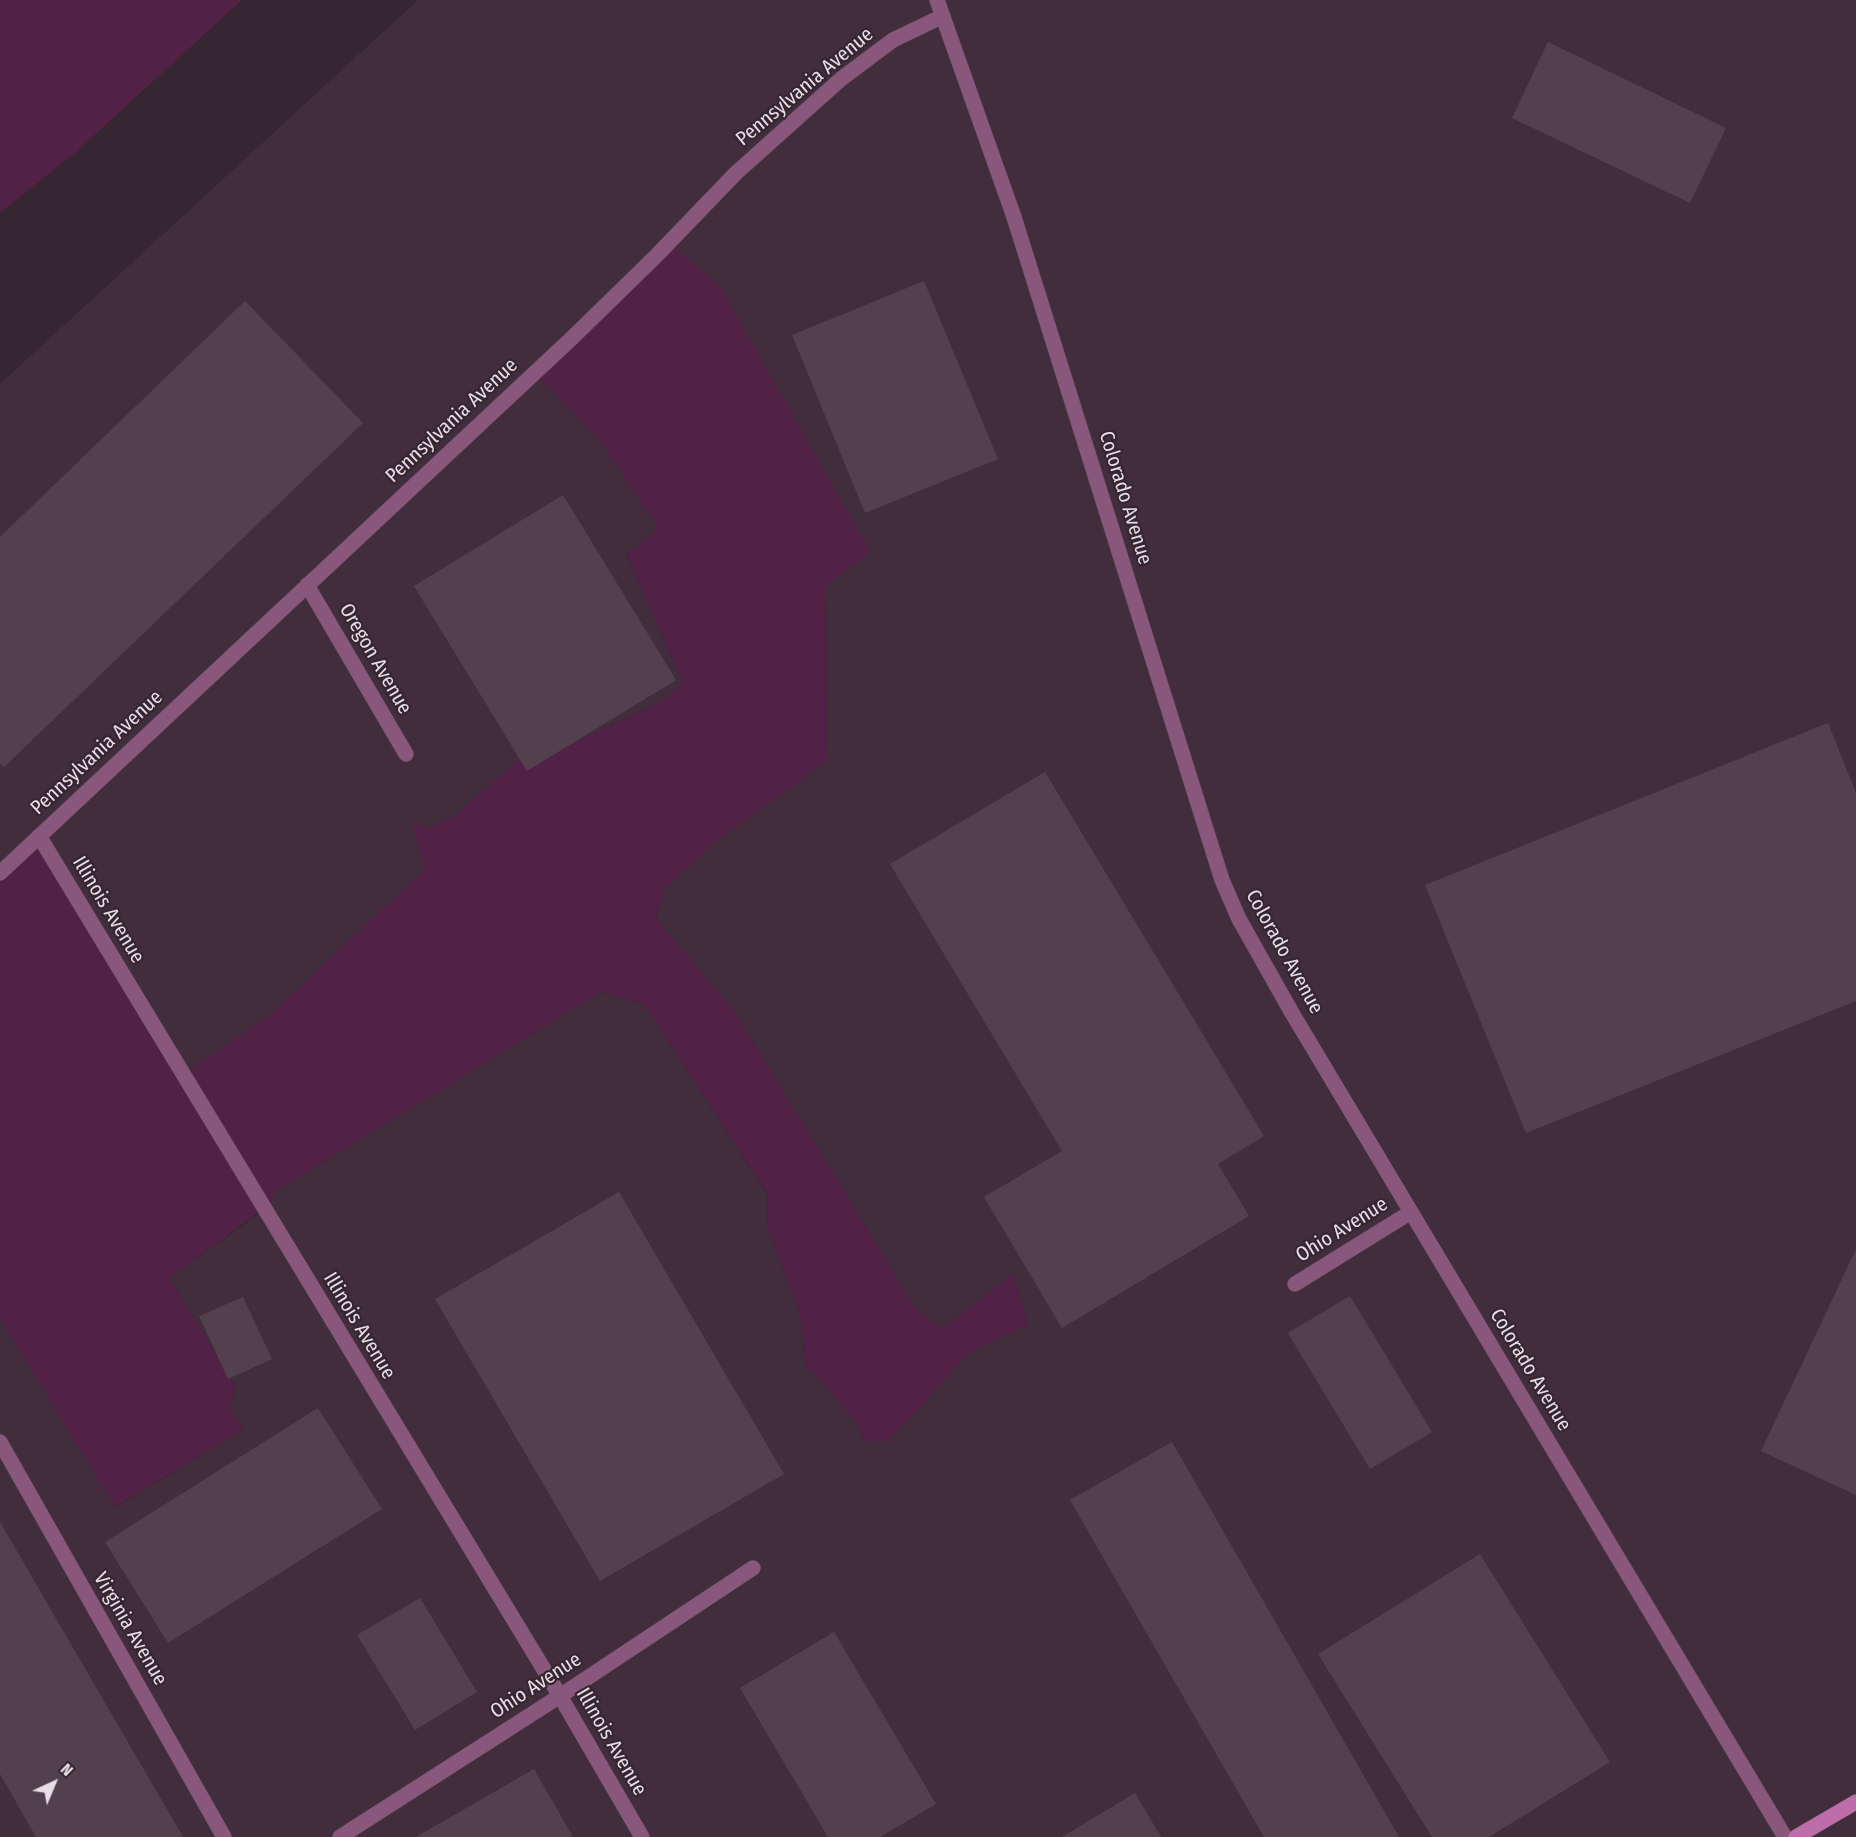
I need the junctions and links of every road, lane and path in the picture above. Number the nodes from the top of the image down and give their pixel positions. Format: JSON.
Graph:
{"nodes":[{"id":1,"x":937,"y":0,"type":"edge"},
{"id":2,"x":943,"y":16,"type":"junction"},
{"id":3,"x":308,"y":585,"type":"junction"},
{"id":4,"x":406,"y":754,"type":"dead end"},
{"id":5,"x":39,"y":836,"type":"junction"},
{"id":6,"x":0,"y":873,"type":"edge"},
{"id":7,"x":1411,"y":1212,"type":"junction"},
{"id":8,"x":1295,"y":1284,"type":"dead end"},
{"id":9,"x":0,"y":1442,"type":"edge"},
{"id":10,"x":753,"y":1568,"type":"dead end"},
{"id":11,"x":560,"y":1696,"type":"junction"},
{"id":12,"x":1856,"y":1802,"type":"edge"},
{"id":13,"x":224,"y":1837,"type":"edge"},
{"id":14,"x":340,"y":1837,"type":"edge"},
{"id":15,"x":642,"y":1837,"type":"edge"},
{"id":16,"x":1785,"y":1837,"type":"edge"},
{"id":17,"x":1796,"y":1837,"type":"edge"}],
"edges":[{"from":1,"to":2,"type":"street","name":"Colorado Avenue"},
{"from":2,"to":3,"type":"street","name":"Pennsylvania Avenue"},
{"from":2,"to":7,"type":"street","name":"Colorado Avenue"},
{"from":3,"to":4,"type":"street","name":"Oregon Avenue"},
{"from":3,"to":5,"type":"street","name":"Pennsylvania Avenue"},
{"from":5,"to":6,"type":"street","name":"Pennsylvania Avenue"},
{"from":5,"to":11,"type":"street","name":"Illinois Avenue"},
{"from":7,"to":8,"type":"street","name":"Ohio Avenue"},
{"from":7,"to":16,"type":"street","name":"Colorado Avenue"},
{"from":9,"to":13,"type":"street","name":"Virginia Avenue"},
{"from":10,"to":11,"type":"street","name":"Ohio Avenue"},
{"from":11,"to":14,"type":"street","name":"Ohio Avenue"},
{"from":11,"to":15,"type":"street","name":"Illinois Avenue"},
{"from":12,"to":17,"type":"main road"}]}
